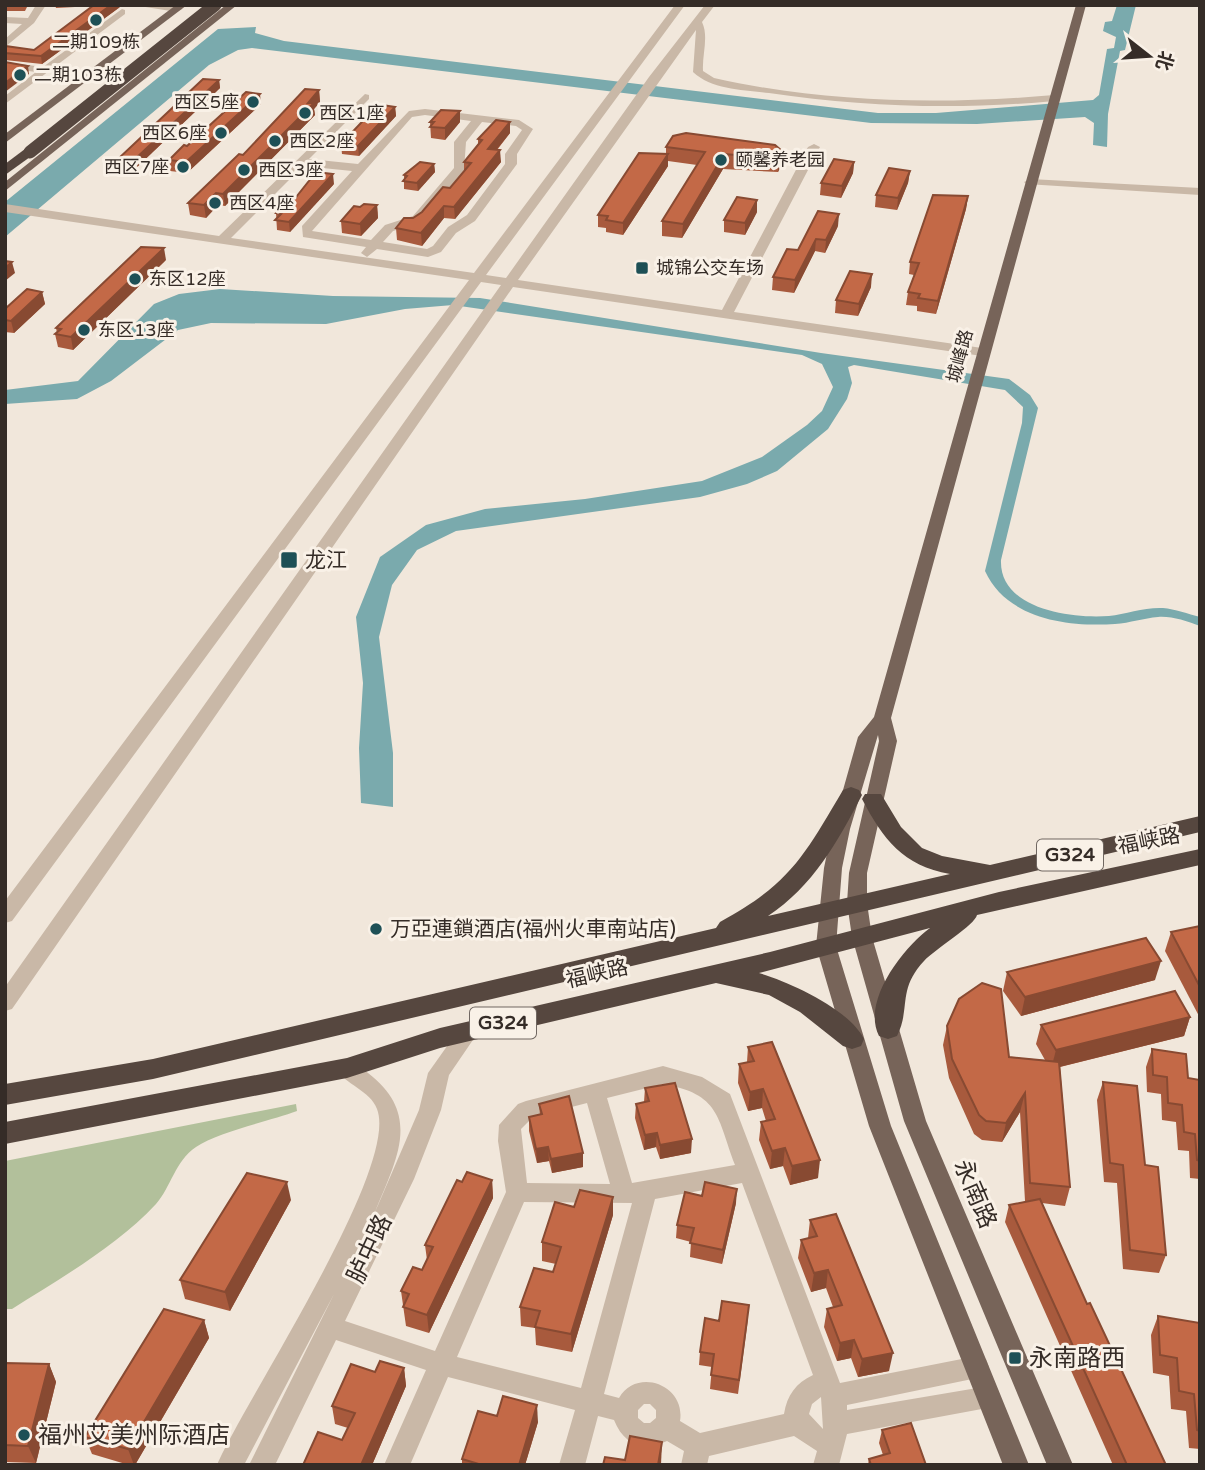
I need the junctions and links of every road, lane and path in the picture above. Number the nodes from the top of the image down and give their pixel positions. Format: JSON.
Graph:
{"nodes":[{"id":1,"x":41,"y":5,"type":"edge"},
{"id":2,"x":140,"y":5,"type":"edge"},
{"id":3,"x":201,"y":5,"type":"edge"},
{"id":4,"x":215,"y":5,"type":"edge"},
{"id":5,"x":232,"y":5,"type":"edge"},
{"id":6,"x":680,"y":5,"type":"edge"},
{"id":7,"x":710,"y":5,"type":"edge"},
{"id":8,"x":1081,"y":5,"type":"edge"},
{"id":9,"x":179,"y":7,"type":"edge"},
{"id":10,"x":122,"y":12,"type":"dead end"},
{"id":11,"x":5,"y":20,"type":"edge"},
{"id":12,"x":31,"y":21,"type":"junction"},
{"id":13,"x":697,"y":22,"type":"junction"},
{"id":14,"x":157,"y":25,"type":"junction"},
{"id":15,"x":200,"y":30,"type":"junction"},
{"id":16,"x":5,"y":44,"type":"edge"},
{"id":17,"x":11,"y":66,"type":"edge"},
{"id":18,"x":45,"y":70,"type":"junction"},
{"id":19,"x":140,"y":77,"type":"junction"},
{"id":20,"x":86,"y":78,"type":"junction"},
{"id":21,"x":365,"y":97,"type":"dead end"},
{"id":22,"x":1053,"y":100,"type":"junction"},
{"id":23,"x":5,"y":101,"type":"edge"},
{"id":24,"x":480,"y":118,"type":"junction"},
{"id":25,"x":814,"y":147,"type":"dead end"},
{"id":26,"x":8,"y":148,"type":"edge"},
{"id":27,"x":299,"y":163,"type":"junction"},
{"id":28,"x":5,"y":171,"type":"edge"},
{"id":29,"x":359,"y":171,"type":"junction"},
{"id":30,"x":1030,"y":182,"type":"junction"},
{"id":31,"x":5,"y":188,"type":"edge"},
{"id":32,"x":1200,"y":192,"type":"edge"},
{"id":33,"x":5,"y":208,"type":"edge"},
{"id":34,"x":221,"y":241,"type":"junction"},
{"id":35,"x":374,"y":246,"type":"junction"},
{"id":36,"x":360,"y":262,"type":"junction"},
{"id":37,"x":478,"y":278,"type":"junction"},
{"id":38,"x":511,"y":283,"type":"junction"},
{"id":39,"x":726,"y":314,"type":"junction"},
{"id":40,"x":982,"y":352,"type":"junction"},
{"id":41,"x":862,"y":797,"type":"junction"},
{"id":42,"x":1200,"y":824,"type":"edge"},
{"id":43,"x":841,"y":829,"type":"junction"},
{"id":44,"x":865,"y":833,"type":"junction"},
{"id":45,"x":1200,"y":857,"type":"edge"},
{"id":46,"x":1028,"y":864,"type":"junction"},
{"id":47,"x":998,"y":871,"type":"junction"},
{"id":48,"x":1045,"y":890,"type":"junction"},
{"id":49,"x":999,"y":901,"type":"junction"},
{"id":50,"x":857,"y":903,"type":"junction"},
{"id":51,"x":829,"y":911,"type":"junction"},
{"id":52,"x":5,"y":916,"type":"edge"},
{"id":53,"x":862,"y":937,"type":"junction"},
{"id":54,"x":697,"y":943,"type":"junction"},
{"id":55,"x":826,"y":946,"type":"junction"},
{"id":56,"x":653,"y":954,"type":"junction"},
{"id":57,"x":704,"y":975,"type":"junction"},
{"id":58,"x":665,"y":985,"type":"junction"},
{"id":59,"x":5,"y":1003,"type":"edge"},
{"id":60,"x":888,"y":1029,"type":"junction"},
{"id":61,"x":469,"y":1031,"type":"junction"},
{"id":62,"x":852,"y":1040,"type":"junction"},
{"id":63,"x":347,"y":1068,"type":"junction"},
{"id":64,"x":594,"y":1093,"type":"junction"},
{"id":65,"x":5,"y":1095,"type":"edge"},
{"id":66,"x":5,"y":1133,"type":"edge"},
{"id":67,"x":748,"y":1172,"type":"junction"},
{"id":68,"x":517,"y":1192,"type":"junction"},
{"id":69,"x":635,"y":1193,"type":"junction"},
{"id":70,"x":332,"y":1328,"type":"junction"},
{"id":71,"x":442,"y":1364,"type":"junction"},
{"id":72,"x":977,"y":1367,"type":"junction"},
{"id":73,"x":830,"y":1388,"type":"junction"},
{"id":74,"x":989,"y":1398,"type":"junction"},
{"id":75,"x":589,"y":1401,"type":"junction"},
{"id":76,"x":798,"y":1423,"type":"junction"},
{"id":77,"x":831,"y":1445,"type":"edge"},
{"id":78,"x":696,"y":1455,"type":"edge"},
{"id":79,"x":230,"y":1465,"type":"edge"},
{"id":80,"x":262,"y":1465,"type":"edge"},
{"id":81,"x":397,"y":1465,"type":"edge"},
{"id":82,"x":572,"y":1465,"type":"edge"},
{"id":83,"x":1016,"y":1465,"type":"edge"},
{"id":84,"x":1060,"y":1465,"type":"edge"}],
"edges":[{"from":1,"to":12,"type":"street"},
{"from":2,"to":9,"type":"street"},
{"from":3,"to":26,"type":"highway"},
{"from":4,"to":28,"type":"highway","bridge":true},
{"from":5,"to":15,"type":"main road"},
{"from":6,"to":37,"type":"street"},
{"from":7,"to":13,"type":"street"},
{"from":8,"to":22,"type":"main road","name":"城峰路"},
{"from":9,"to":14,"type":"main road"},
{"from":10,"to":18,"type":"street"},
{"from":11,"to":12,"type":"street"},
{"from":12,"to":16,"type":"street"},
{"from":13,"to":22,"type":"street"},
{"from":13,"to":38,"type":"street"},
{"from":14,"to":15,"type":"main road"},
{"from":14,"to":20,"type":"main road"},
{"from":15,"to":19,"type":"main road"},
{"from":17,"to":18,"type":"street"},
{"from":18,"to":23,"type":"street"},
{"from":19,"to":20,"type":"main road"},
{"from":19,"to":31,"type":"main road"},
{"from":20,"to":26,"type":"main road"},
{"from":21,"to":27,"type":"street"},
{"from":22,"to":30,"type":"main road","name":"城峰路"},
{"from":24,"to":29,"type":"street"},
{"from":24,"to":35,"type":"street"},
{"from":24,"to":35,"type":"street"},
{"from":25,"to":39,"type":"street"},
{"from":27,"to":29,"type":"street"},
{"from":27,"to":34,"type":"street"},
{"from":29,"to":35,"type":"street"},
{"from":30,"to":32,"type":"street"},
{"from":30,"to":40,"type":"main road","name":"城峰路"},
{"from":33,"to":34,"type":"street"},
{"from":34,"to":36,"type":"street"},
{"from":35,"to":36,"type":"street"},
{"from":36,"to":37,"type":"street"},
{"from":37,"to":38,"type":"street"},
{"from":37,"to":52,"type":"street"},
{"from":38,"to":39,"type":"street"},
{"from":38,"to":59,"type":"street"},
{"from":39,"to":40,"type":"street"},
{"from":40,"to":41,"type":"main road","name":"城峰路"},
{"from":41,"to":43,"type":"main road","name":"城峰路"},
{"from":41,"to":44,"type":"main road","name":"城峰路"},
{"from":41,"to":47,"type":"highway"},
{"from":41,"to":54,"type":"highway"},
{"from":42,"to":46,"type":"highway","name":"福峡路","number":"G324"},
{"from":43,"to":44,"type":"main road"},
{"from":43,"to":51,"type":"main road","name":"城峰路"},
{"from":44,"to":50,"type":"main road","name":"城峰路"},
{"from":45,"to":48,"type":"highway","name":"福峡路","number":"G324"},
{"from":46,"to":47,"type":"highway","name":"福峡路","number":"G324"},
{"from":46,"to":48,"type":"highway"},
{"from":47,"to":50,"type":"highway","name":"福峡路","number":"G324"},
{"from":48,"to":49,"type":"highway","name":"福峡路","number":"G324"},
{"from":49,"to":53,"type":"highway","name":"福峡路","number":"G324"},
{"from":49,"to":60,"type":"highway"},
{"from":50,"to":51,"type":"highway","name":"福峡路","number":"G324"},
{"from":50,"to":53,"type":"main road","name":"城峰路"},
{"from":51,"to":54,"type":"highway","name":"福峡路","number":"G324"},
{"from":51,"to":55,"type":"main road","name":"城峰路"},
{"from":53,"to":55,"type":"highway","name":"福峡路","number":"G324"},
{"from":53,"to":60,"type":"main road","name":"永南路"},
{"from":54,"to":56,"type":"highway","name":"福峡路","number":"G324"},
{"from":55,"to":57,"type":"highway","name":"福峡路","number":"G324"},
{"from":55,"to":62,"type":"main road"},
{"from":56,"to":58,"type":"highway"},
{"from":56,"to":65,"type":"highway","name":"福峡路","number":"G324"},
{"from":57,"to":58,"type":"highway","name":"福峡路","number":"G324"},
{"from":57,"to":62,"type":"highway"},
{"from":58,"to":61,"type":"highway","name":"福峡路","number":"G324"},
{"from":60,"to":84,"type":"main road","name":"永南路"},
{"from":61,"to":63,"type":"highway","name":"福峡路","number":"G324"},
{"from":61,"to":70,"type":"street","name":"胪中路"},
{"from":62,"to":72,"type":"main road"},
{"from":63,"to":66,"type":"highway","name":"福峡路","number":"G324"},
{"from":63,"to":79,"type":"street","name":"胪中路"},
{"from":64,"to":67,"type":"street"},
{"from":64,"to":68,"type":"street"},
{"from":64,"to":69,"type":"street"},
{"from":67,"to":69,"type":"street"},
{"from":67,"to":73,"type":"street"},
{"from":68,"to":69,"type":"street"},
{"from":68,"to":71,"type":"street"},
{"from":69,"to":75,"type":"street"},
{"from":70,"to":71,"type":"street"},
{"from":70,"to":80,"type":"street","name":"胪中路"},
{"from":71,"to":75,"type":"street"},
{"from":71,"to":81,"type":"street"},
{"from":72,"to":73,"type":"street"},
{"from":72,"to":74,"type":"main road"},
{"from":73,"to":76,"type":"street"},
{"from":73,"to":77,"type":"street"},
{"from":74,"to":77,"type":"street"},
{"from":74,"to":83,"type":"main road"},
{"from":75,"to":78,"type":"street"},
{"from":75,"to":82,"type":"street"},
{"from":76,"to":77,"type":"street"},
{"from":76,"to":78,"type":"street"}]}
